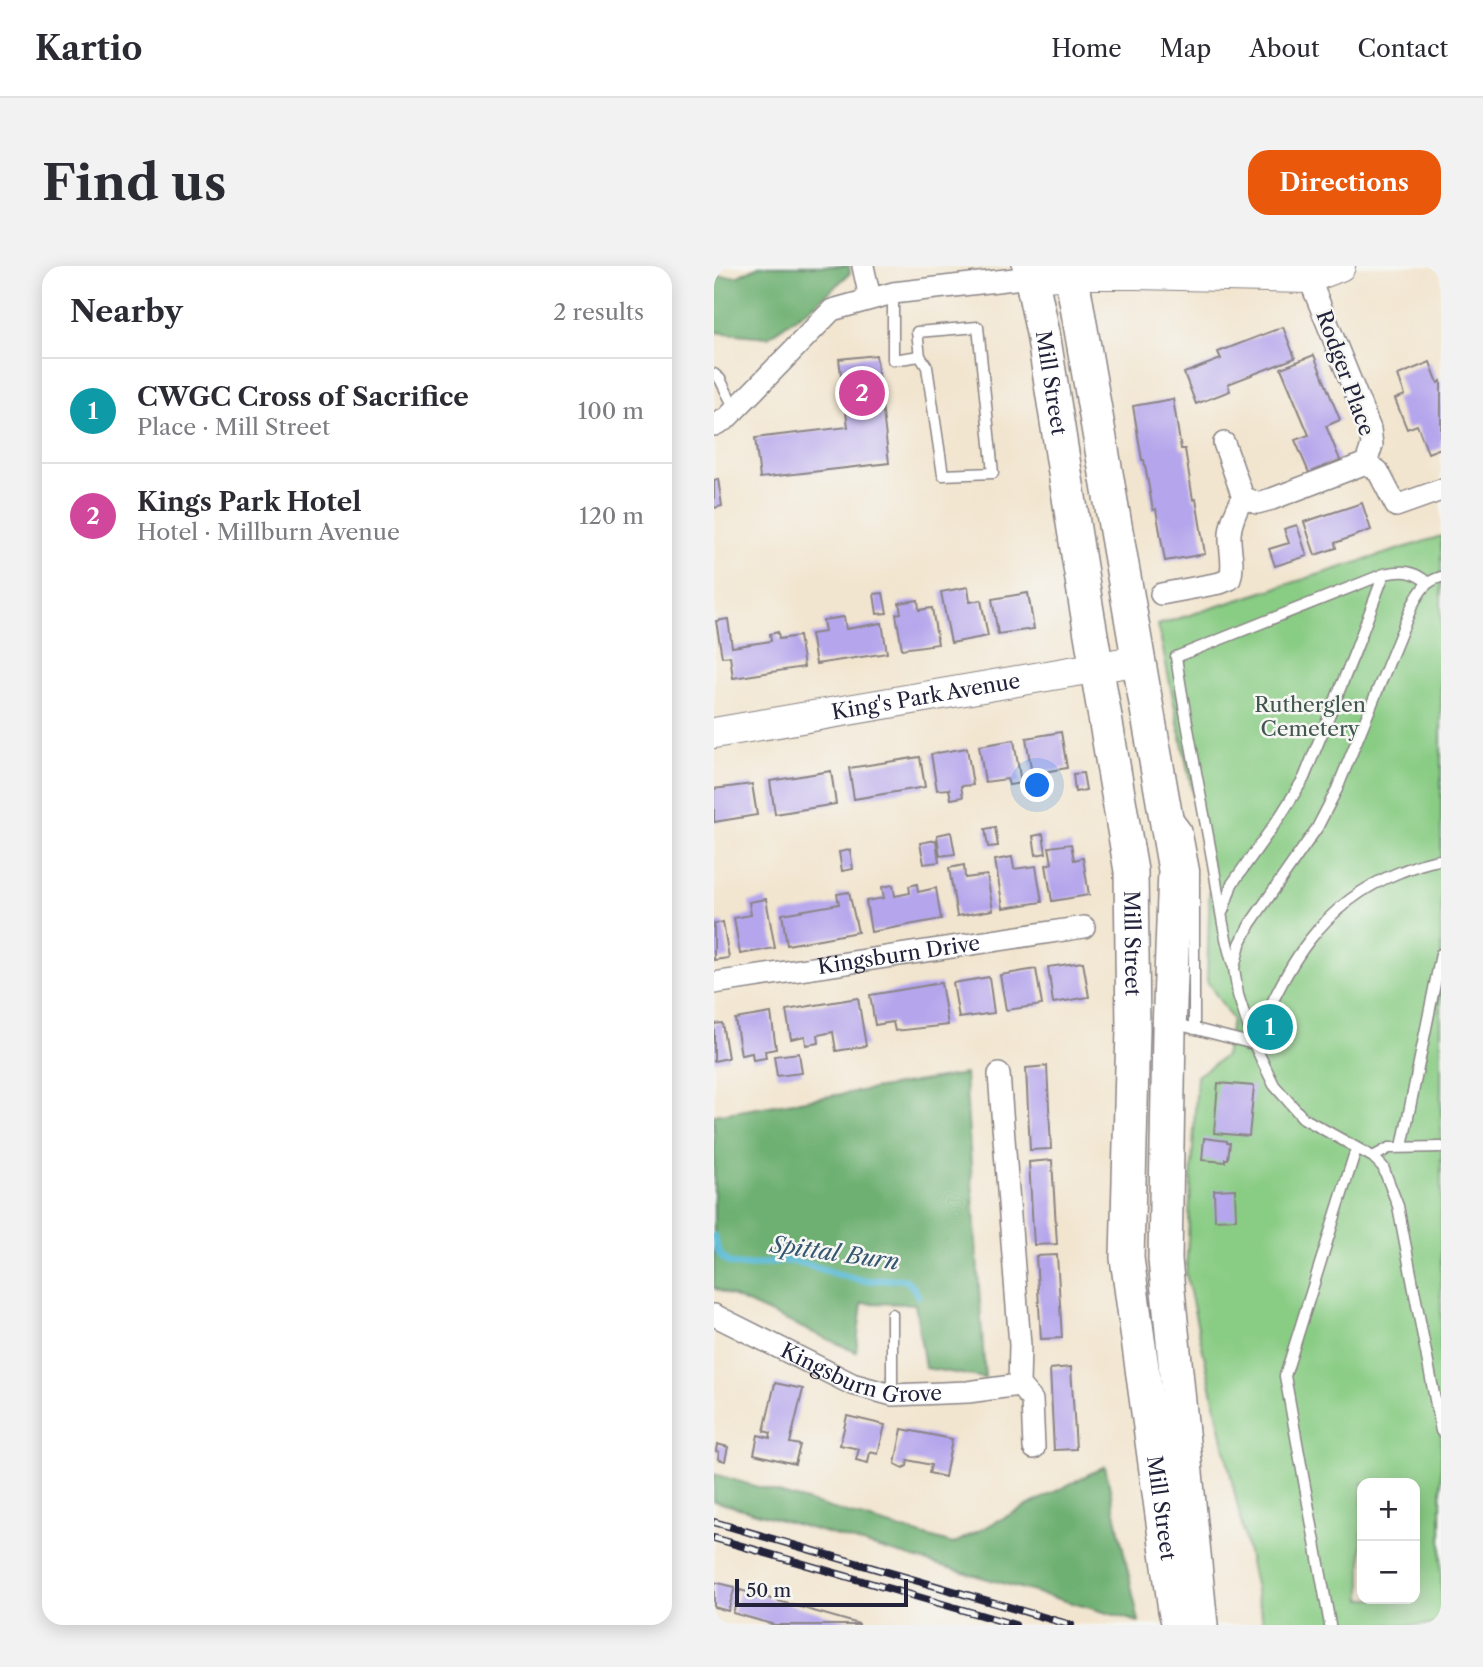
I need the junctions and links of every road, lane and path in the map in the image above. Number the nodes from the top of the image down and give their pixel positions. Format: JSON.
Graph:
{"nodes":[{"id":1,"x":863,"y":266,"type":"edge"},
{"id":2,"x":1340,"y":266,"type":"edge"},
{"id":3,"x":1071,"y":270,"type":"edge"},
{"id":4,"x":1030,"y":271,"type":"edge"},
{"id":5,"x":1309,"y":278,"type":"junction"},
{"id":6,"x":893,"y":293,"type":"junction"},
{"id":7,"x":870,"y":298,"type":"junction"},
{"id":8,"x":920,"y":356,"type":"junction"},
{"id":9,"x":714,"y":374,"type":"edge"},
{"id":10,"x":736,"y":409,"type":"junction"},
{"id":11,"x":714,"y":425,"type":"edge"},
{"id":12,"x":1224,"y":443,"type":"dead end"},
{"id":13,"x":1366,"y":463,"type":"junction"},
{"id":14,"x":1441,"y":490,"type":"edge"},
{"id":15,"x":1243,"y":497,"type":"junction"},
{"id":16,"x":1384,"y":575,"type":"junction"},
{"id":17,"x":1436,"y":579,"type":"edge"},
{"id":18,"x":1161,"y":594,"type":"dead end"},
{"id":19,"x":1140,"y":660,"type":"junction"},
{"id":20,"x":1097,"y":667,"type":"junction"},
{"id":21,"x":714,"y":733,"type":"edge"},
{"id":22,"x":1439,"y":859,"type":"edge"},
{"id":23,"x":1084,"y":927,"type":"dead end"},
{"id":24,"x":1223,"y":930,"type":"junction"},
{"id":25,"x":1441,"y":954,"type":"edge"},
{"id":26,"x":1234,"y":968,"type":"junction"},
{"id":27,"x":714,"y":984,"type":"edge"},
{"id":28,"x":1182,"y":1030,"type":"junction"},
{"id":29,"x":1254,"y":1044,"type":"junction"},
{"id":30,"x":1132,"y":1052,"type":"junction"},
{"id":31,"x":999,"y":1074,"type":"dead end"},
{"id":32,"x":1402,"y":1147,"type":"junction"},
{"id":33,"x":1441,"y":1147,"type":"edge"},
{"id":34,"x":1356,"y":1149,"type":"junction"},
{"id":35,"x":1373,"y":1157,"type":"junction"},
{"id":36,"x":892,"y":1314,"type":"dead end"},
{"id":37,"x":714,"y":1315,"type":"edge"},
{"id":38,"x":1018,"y":1385,"type":"junction"},
{"id":39,"x":892,"y":1395,"type":"junction"},
{"id":40,"x":1438,"y":1400,"type":"edge"},
{"id":41,"x":1441,"y":1431,"type":"edge"},
{"id":42,"x":1034,"y":1448,"type":"dead end"},
{"id":43,"x":1179,"y":1625,"type":"edge"},
{"id":44,"x":1201,"y":1625,"type":"edge"},
{"id":45,"x":1330,"y":1625,"type":"edge"}],
"edges":[{"from":1,"to":7,"type":"street"},
{"from":2,"to":5,"type":"main road"},
{"from":3,"to":4,"type":"main road"},
{"from":3,"to":5,"type":"main road"},
{"from":3,"to":19,"type":"main road","name":"Mill Street"},
{"from":4,"to":6,"type":"street"},
{"from":4,"to":20,"type":"main road","name":"Mill Street"},
{"from":5,"to":13,"type":"street","name":"Rodger Place"},
{"from":6,"to":7,"type":"street"},
{"from":6,"to":8,"type":"lane"},
{"from":7,"to":10,"type":"street"},
{"from":8,"to":8,"type":"lane"},
{"from":9,"to":10,"type":"lane"},
{"from":10,"to":11,"type":"street"},
{"from":12,"to":15,"type":"street"},
{"from":13,"to":14,"type":"street"},
{"from":13,"to":15,"type":"street","name":"Rodger Place"},
{"from":15,"to":18,"type":"street"},
{"from":16,"to":17,"type":"lane"},
{"from":16,"to":24,"type":"lane"},
{"from":16,"to":24,"type":"lane"},
{"from":17,"to":26,"type":"lane"},
{"from":19,"to":20,"type":"main road","name":"King's Park Avenue"},
{"from":19,"to":28,"type":"main road","name":"Mill Street"},
{"from":20,"to":21,"type":"main road","name":"King's Park Avenue"},
{"from":20,"to":30,"type":"main road","name":"Mill Street"},
{"from":22,"to":29,"type":"lane"},
{"from":23,"to":27,"type":"street","name":"Kingsburn Drive"},
{"from":24,"to":26,"type":"lane"},
{"from":25,"to":32,"type":"lane"},
{"from":26,"to":29,"type":"lane"},
{"from":28,"to":29,"type":"lane"},
{"from":28,"to":30,"type":"main road"},
{"from":28,"to":44,"type":"main road","name":"Mill Street"},
{"from":29,"to":34,"type":"lane"},
{"from":30,"to":43,"type":"main road","name":"Mill Street"},
{"from":31,"to":38,"type":"street"},
{"from":32,"to":33,"type":"lane"},
{"from":32,"to":35,"type":"lane"},
{"from":34,"to":35,"type":"lane"},
{"from":34,"to":45,"type":"lane"},
{"from":35,"to":40,"type":"lane"},
{"from":36,"to":39,"type":"lane"},
{"from":37,"to":39,"type":"street","name":"Kingsburn Grove"},
{"from":38,"to":39,"type":"street","name":"Kingsburn Grove"},
{"from":38,"to":42,"type":"street"},
{"from":40,"to":41,"type":"lane"}]}
